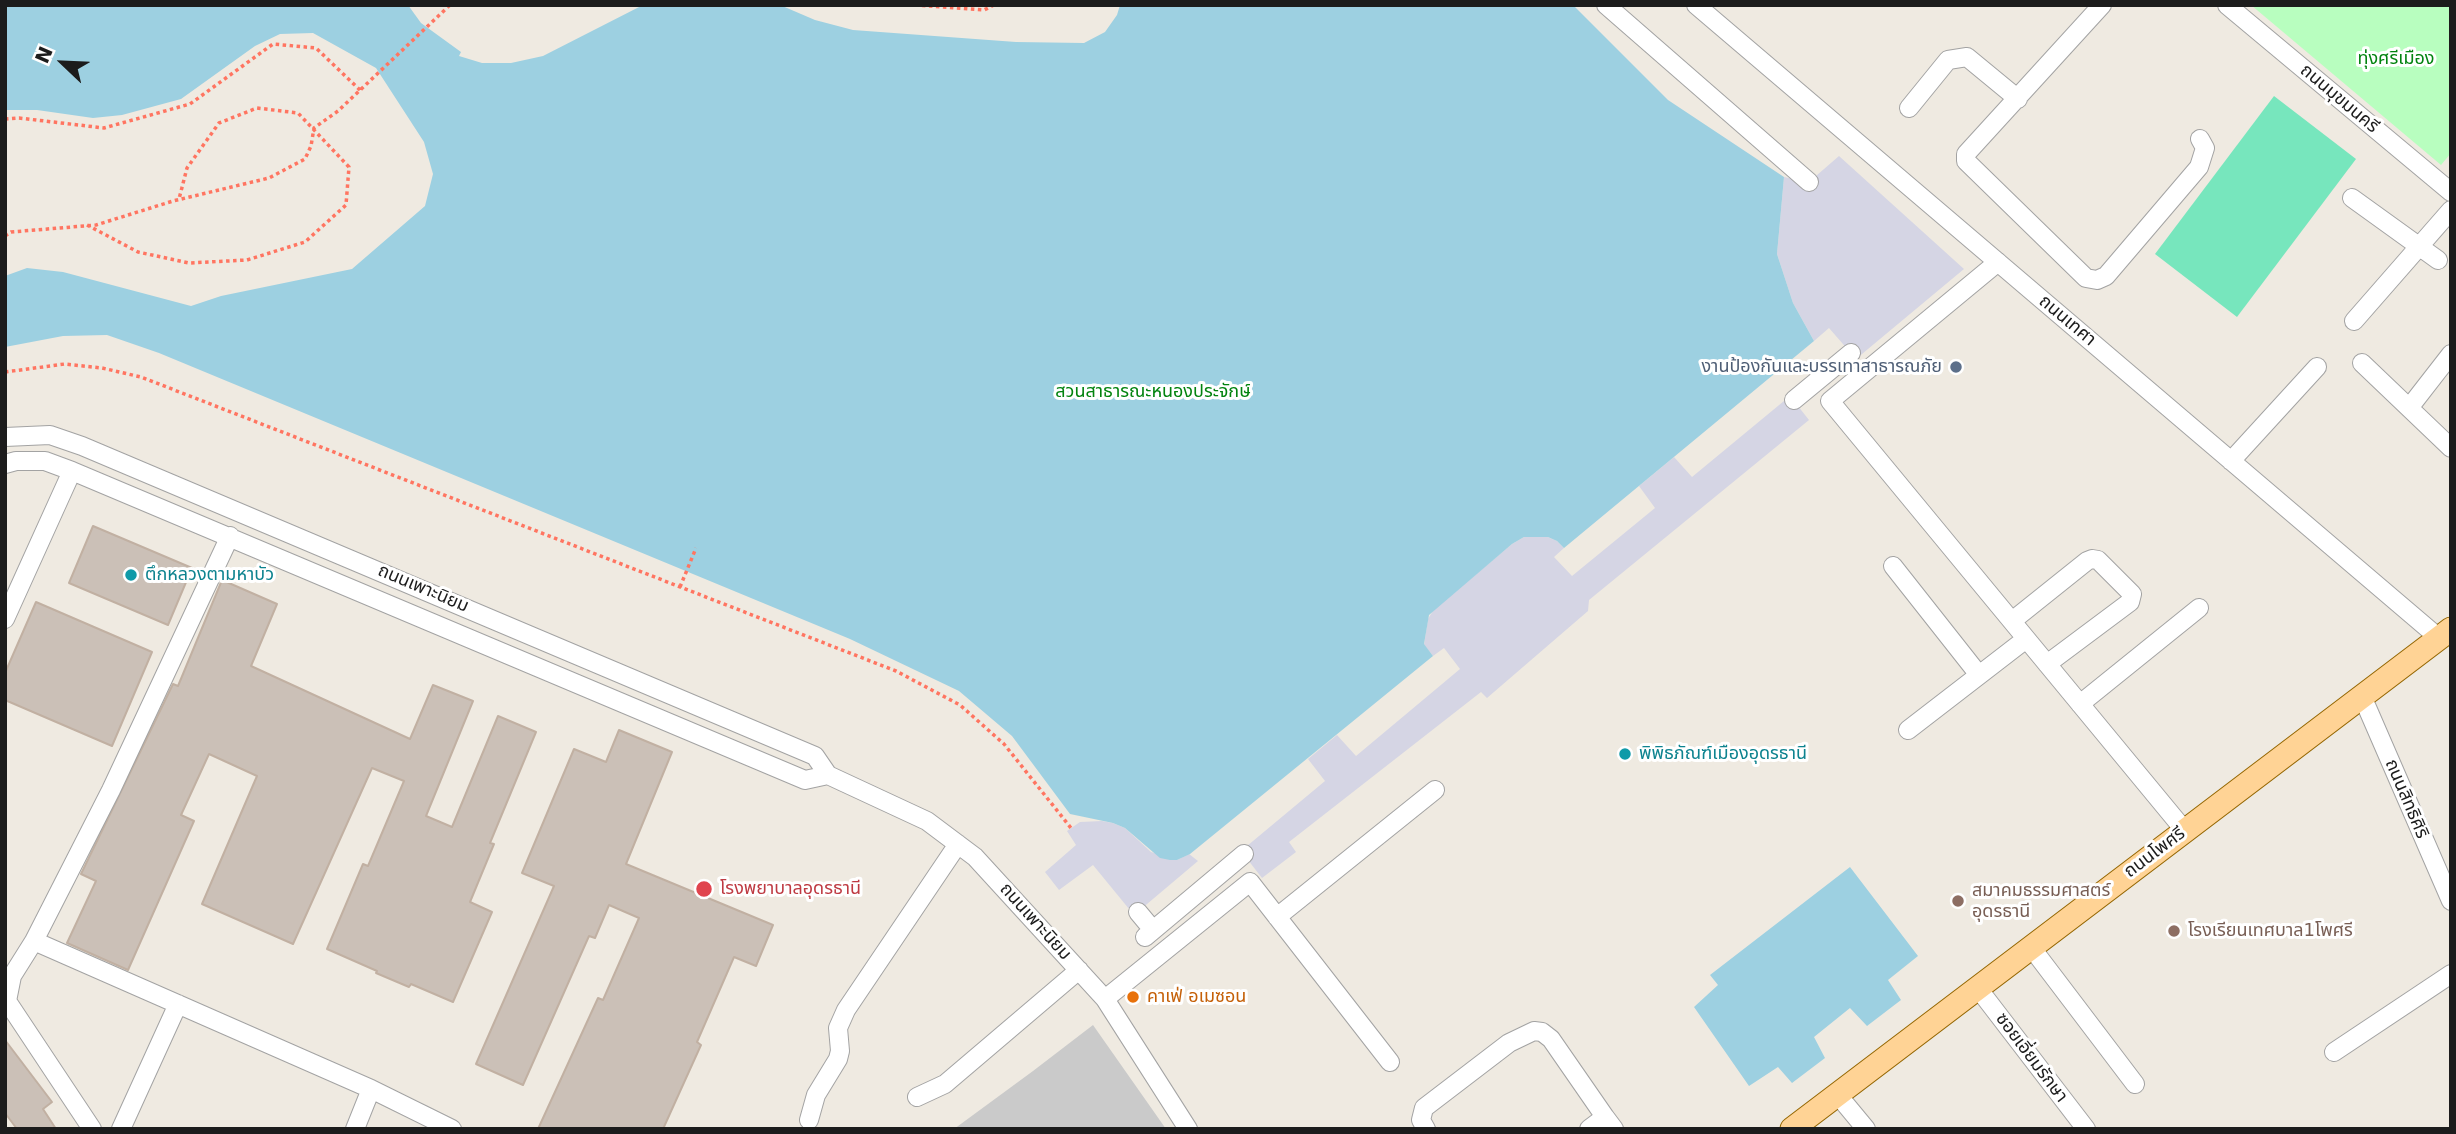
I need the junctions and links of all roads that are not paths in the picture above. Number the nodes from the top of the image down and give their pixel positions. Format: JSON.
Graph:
{"nodes":[{"id":1,"x":1606,"y":5,"type":"edge"},
{"id":2,"x":1696,"y":5,"type":"edge"},
{"id":3,"x":2102,"y":5,"type":"edge"},
{"id":4,"x":2227,"y":5,"type":"edge"},
{"id":5,"x":2018,"y":99,"type":"junction"},
{"id":6,"x":1909,"y":108,"type":"dead end"},
{"id":7,"x":2200,"y":139,"type":"dead end"},
{"id":8,"x":1809,"y":182,"type":"dead end"},
{"id":9,"x":2448,"y":184,"type":"edge"},
{"id":10,"x":2352,"y":198,"type":"dead end"},
{"id":11,"x":2451,"y":210,"type":"edge"},
{"id":12,"x":2419,"y":246,"type":"junction"},
{"id":13,"x":2438,"y":260,"type":"dead end"},
{"id":14,"x":1998,"y":262,"type":"junction"},
{"id":15,"x":2354,"y":320,"type":"dead end"},
{"id":16,"x":1851,"y":353,"type":"dead end"},
{"id":17,"x":2451,"y":354,"type":"edge"},
{"id":18,"x":2362,"y":363,"type":"dead end"},
{"id":19,"x":2317,"y":367,"type":"dead end"},
{"id":20,"x":1794,"y":400,"type":"dead end"},
{"id":21,"x":2409,"y":408,"type":"junction"},
{"id":22,"x":5,"y":437,"type":"edge"},
{"id":23,"x":2451,"y":448,"type":"edge"},
{"id":24,"x":2231,"y":461,"type":"junction"},
{"id":25,"x":5,"y":464,"type":"edge"},
{"id":26,"x":72,"y":471,"type":"junction"},
{"id":27,"x":230,"y":536,"type":"junction"},
{"id":28,"x":1893,"y":566,"type":"dead end"},
{"id":29,"x":2199,"y":608,"type":"dead end"},
{"id":30,"x":5,"y":619,"type":"edge"},
{"id":31,"x":2012,"y":621,"type":"junction"},
{"id":32,"x":2445,"y":633,"type":"edge"},
{"id":33,"x":2026,"y":639,"type":"junction"},
{"id":34,"x":2047,"y":664,"type":"junction"},
{"id":35,"x":1979,"y":675,"type":"junction"},
{"id":36,"x":2362,"y":696,"type":"junction"},
{"id":37,"x":2080,"y":704,"type":"junction"},
{"id":38,"x":1908,"y":730,"type":"dead end"},
{"id":39,"x":828,"y":775,"type":"junction"},
{"id":40,"x":1435,"y":790,"type":"dead end"},
{"id":41,"x":2185,"y":831,"type":"junction"},
{"id":42,"x":958,"y":844,"type":"junction"},
{"id":43,"x":1244,"y":854,"type":"dead end"},
{"id":44,"x":2451,"y":901,"type":"edge"},
{"id":45,"x":1138,"y":912,"type":"dead end"},
{"id":46,"x":1277,"y":918,"type":"junction"},
{"id":47,"x":34,"y":941,"type":"junction"},
{"id":48,"x":2031,"y":947,"type":"junction"},
{"id":49,"x":1079,"y":970,"type":"junction"},
{"id":50,"x":2451,"y":974,"type":"edge"},
{"id":51,"x":1977,"y":987,"type":"junction"},
{"id":52,"x":1105,"y":999,"type":"junction"},
{"id":53,"x":178,"y":1004,"type":"junction"},
{"id":54,"x":2334,"y":1052,"type":"dead end"},
{"id":55,"x":1390,"y":1062,"type":"dead end"},
{"id":56,"x":2135,"y":1084,"type":"dead end"},
{"id":57,"x":371,"y":1089,"type":"junction"},
{"id":58,"x":1838,"y":1094,"type":"junction"},
{"id":59,"x":917,"y":1097,"type":"dead end"},
{"id":60,"x":809,"y":1121,"type":"dead end"},
{"id":61,"x":1609,"y":1123,"type":"edge"},
{"id":62,"x":92,"y":1129,"type":"edge"},
{"id":63,"x":121,"y":1129,"type":"edge"},
{"id":64,"x":355,"y":1129,"type":"edge"},
{"id":65,"x":452,"y":1129,"type":"edge"},
{"id":66,"x":1188,"y":1129,"type":"edge"},
{"id":67,"x":1426,"y":1129,"type":"edge"},
{"id":68,"x":1589,"y":1129,"type":"edge"},
{"id":69,"x":1792,"y":1129,"type":"edge"},
{"id":70,"x":1866,"y":1129,"type":"edge"},
{"id":71,"x":2085,"y":1129,"type":"edge"}],
"edges":[{"from":1,"to":8,"type":"street"},
{"from":2,"to":14,"type":"street","name":"ถนนเทศา"},
{"from":3,"to":5,"type":"street"},
{"from":4,"to":9,"type":"street","name":"ถนนมุขมนครี"},
{"from":5,"to":6,"type":"street"},
{"from":5,"to":7,"type":"street"},
{"from":10,"to":12,"type":"street"},
{"from":11,"to":12,"type":"street"},
{"from":12,"to":13,"type":"street"},
{"from":12,"to":15,"type":"street"},
{"from":14,"to":24,"type":"street","name":"ถนนเทศา"},
{"from":14,"to":31,"type":"street"},
{"from":16,"to":20,"type":"street"},
{"from":17,"to":21,"type":"street"},
{"from":18,"to":21,"type":"street"},
{"from":19,"to":24,"type":"street"},
{"from":21,"to":23,"type":"street"},
{"from":22,"to":39,"type":"street","name":"ถนนเพาะนิยม"},
{"from":24,"to":32,"type":"street","name":"ถนนเทศา"},
{"from":25,"to":26,"type":"street","name":"ถนนเพาะนิยม"},
{"from":26,"to":27,"type":"street","name":"ถนนเพาะนิยม"},
{"from":26,"to":30,"type":"street"},
{"from":27,"to":39,"type":"street","name":"ถนนเพาะนิยม"},
{"from":27,"to":47,"type":"street"},
{"from":28,"to":35,"type":"street"},
{"from":29,"to":37,"type":"street"},
{"from":31,"to":33,"type":"street"},
{"from":31,"to":34,"type":"street"},
{"from":32,"to":36,"type":"main road","name":"ถนนโพศรี"},
{"from":33,"to":34,"type":"street"},
{"from":33,"to":35,"type":"street"},
{"from":34,"to":37,"type":"street"},
{"from":35,"to":38,"type":"street"},
{"from":36,"to":41,"type":"main road","name":"ถนนโพศรี"},
{"from":36,"to":44,"type":"street","name":"ถนนสิทธิศิริ"},
{"from":37,"to":41,"type":"street"},
{"from":39,"to":42,"type":"street","name":"ถนนเพาะนิยม"},
{"from":40,"to":46,"type":"street"},
{"from":41,"to":48,"type":"main road","name":"ถนนโพศรี"},
{"from":42,"to":49,"type":"street","name":"ถนนเพาะนิยม"},
{"from":42,"to":60,"type":"street"},
{"from":43,"to":45,"type":"street"},
{"from":46,"to":52,"type":"street"},
{"from":46,"to":55,"type":"street"},
{"from":47,"to":53,"type":"street"},
{"from":47,"to":62,"type":"street"},
{"from":48,"to":51,"type":"main road","name":"ถนนโพศรี"},
{"from":48,"to":56,"type":"street"},
{"from":49,"to":52,"type":"street","name":"ถนนเพาะนิยม"},
{"from":49,"to":59,"type":"street"},
{"from":50,"to":54,"type":"street"},
{"from":51,"to":58,"type":"main road","name":"ถนนโพศรี"},
{"from":51,"to":71,"type":"street","name":"ซอยเอี่ยมรักษา"},
{"from":52,"to":66,"type":"street","name":"ถนนเพาะนิยม"},
{"from":53,"to":57,"type":"street"},
{"from":53,"to":63,"type":"street"},
{"from":57,"to":64,"type":"street"},
{"from":57,"to":65,"type":"street"},
{"from":58,"to":69,"type":"main road","name":"ถนนโพศรี"},
{"from":58,"to":70,"type":"street"},
{"from":61,"to":67,"type":"street"},
{"from":61,"to":68,"type":"street"}]}
